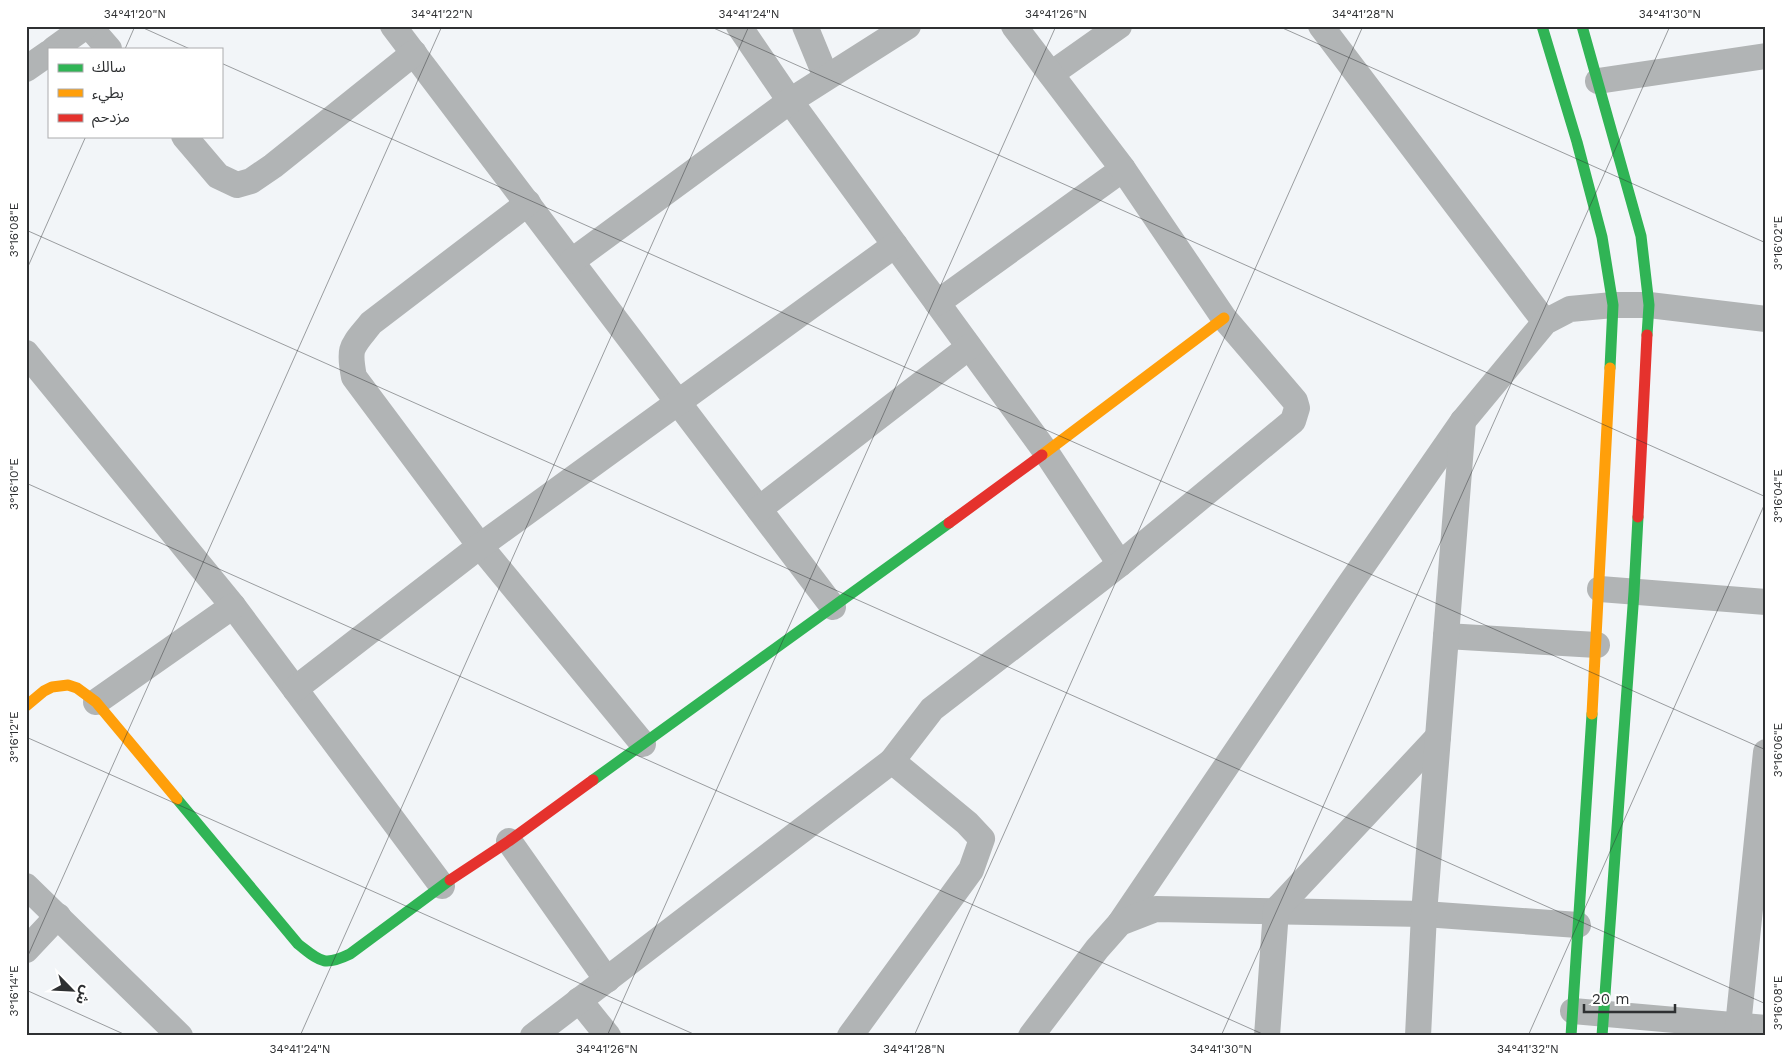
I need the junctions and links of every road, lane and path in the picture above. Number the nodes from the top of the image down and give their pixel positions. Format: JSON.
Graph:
{"nodes":[{"id":1,"x":87,"y":26,"type":"edge"},
{"id":2,"x":394,"y":26,"type":"edge"},
{"id":3,"x":739,"y":26,"type":"edge"},
{"id":4,"x":805,"y":26,"type":"edge"},
{"id":5,"x":908,"y":26,"type":"edge"},
{"id":6,"x":1014,"y":26,"type":"edge"},
{"id":7,"x":1119,"y":26,"type":"edge"},
{"id":8,"x":1321,"y":26,"type":"edge"},
{"id":9,"x":1542,"y":26,"type":"edge"},
{"id":10,"x":1582,"y":26,"type":"edge"},
{"id":11,"x":55,"y":48,"type":"edge"},
{"id":12,"x":108,"y":48,"type":"edge"},
{"id":13,"x":414,"y":53,"type":"junction"},
{"id":14,"x":1766,"y":56,"type":"edge"},
{"id":15,"x":1051,"y":74,"type":"junction"},
{"id":16,"x":826,"y":77,"type":"junction"},
{"id":17,"x":1598,"y":81,"type":"junction"},
{"id":18,"x":790,"y":101,"type":"junction"},
{"id":19,"x":186,"y":138,"type":"edge"},
{"id":20,"x":1123,"y":169,"type":"junction"},
{"id":21,"x":528,"y":203,"type":"junction"},
{"id":22,"x":895,"y":245,"type":"junction"},
{"id":23,"x":572,"y":261,"type":"junction"},
{"id":24,"x":937,"y":303,"type":"junction"},
{"id":25,"x":1613,"y":305,"type":"junction"},
{"id":26,"x":1649,"y":305,"type":"junction"},
{"id":27,"x":1224,"y":318,"type":"junction"},
{"id":28,"x":1766,"y":319,"type":"edge"},
{"id":29,"x":1545,"y":322,"type":"junction"},
{"id":30,"x":969,"y":347,"type":"junction"},
{"id":31,"x":26,"y":353,"type":"edge"},
{"id":32,"x":678,"y":402,"type":"junction"},
{"id":33,"x":1463,"y":420,"type":"junction"},
{"id":34,"x":1046,"y":452,"type":"junction"},
{"id":35,"x":759,"y":509,"type":"junction"},
{"id":36,"x":480,"y":546,"type":"junction"},
{"id":37,"x":1120,"y":564,"type":"junction"},
{"id":38,"x":1600,"y":589,"type":"junction"},
{"id":39,"x":1634,"y":592,"type":"junction"},
{"id":40,"x":1766,"y":602,"type":"edge"},
{"id":41,"x":233,"y":606,"type":"junction"},
{"id":42,"x":833,"y":607,"type":"junction"},
{"id":43,"x":1446,"y":636,"type":"junction"},
{"id":44,"x":1597,"y":644,"type":"junction"},
{"id":45,"x":295,"y":689,"type":"junction"},
{"id":46,"x":96,"y":702,"type":"junction"},
{"id":47,"x":26,"y":706,"type":"edge"},
{"id":48,"x":1438,"y":737,"type":"junction"},
{"id":49,"x":642,"y":744,"type":"junction"},
{"id":50,"x":1766,"y":752,"type":"edge"},
{"id":51,"x":892,"y":761,"type":"junction"},
{"id":52,"x":509,"y":841,"type":"junction"},
{"id":53,"x":26,"y":886,"type":"edge"},
{"id":54,"x":442,"y":886,"type":"junction"},
{"id":55,"x":1276,"y":910,"type":"junction"},
{"id":56,"x":1424,"y":914,"type":"junction"},
{"id":57,"x":58,"y":916,"type":"junction"},
{"id":58,"x":1120,"y":923,"type":"junction"},
{"id":59,"x":1578,"y":925,"type":"junction"},
{"id":60,"x":26,"y":950,"type":"edge"},
{"id":61,"x":607,"y":980,"type":"junction"},
{"id":62,"x":579,"y":1000,"type":"junction"},
{"id":63,"x":1572,"y":1023,"type":"edge"},
{"id":64,"x":1603,"y":1025,"type":"edge"},
{"id":65,"x":1766,"y":1028,"type":"edge"},
{"id":66,"x":1738,"y":1031,"type":"edge"},
{"id":67,"x":180,"y":1036,"type":"edge"},
{"id":68,"x":533,"y":1036,"type":"edge"},
{"id":69,"x":608,"y":1036,"type":"edge"},
{"id":70,"x":850,"y":1036,"type":"edge"},
{"id":71,"x":1031,"y":1036,"type":"edge"},
{"id":72,"x":1267,"y":1036,"type":"edge"},
{"id":73,"x":1418,"y":1036,"type":"edge"}],
"edges":[{"from":1,"to":11,"type":"street"},
{"from":1,"to":12,"type":"street"},
{"from":2,"to":13,"type":"street"},
{"from":3,"to":18,"type":"street"},
{"from":4,"to":16,"type":"street"},
{"from":5,"to":16,"type":"street"},
{"from":6,"to":15,"type":"street"},
{"from":7,"to":15,"type":"street"},
{"from":8,"to":29,"type":"street"},
{"from":9,"to":25,"type":"street"},
{"from":10,"to":17,"type":"street"},
{"from":13,"to":19,"type":"street"},
{"from":13,"to":21,"type":"street"},
{"from":14,"to":17,"type":"street"},
{"from":15,"to":20,"type":"street"},
{"from":16,"to":18,"type":"street"},
{"from":17,"to":26,"type":"street"},
{"from":18,"to":22,"type":"street"},
{"from":18,"to":23,"type":"street"},
{"from":20,"to":24,"type":"street"},
{"from":20,"to":27,"type":"street"},
{"from":21,"to":23,"type":"street"},
{"from":21,"to":36,"type":"street"},
{"from":22,"to":24,"type":"street"},
{"from":22,"to":32,"type":"street"},
{"from":23,"to":32,"type":"street"},
{"from":24,"to":30,"type":"street"},
{"from":25,"to":26,"type":"street"},
{"from":25,"to":29,"type":"street"},
{"from":25,"to":38,"type":"street"},
{"from":26,"to":28,"type":"street"},
{"from":26,"to":39,"type":"street"},
{"from":27,"to":34,"type":"street"},
{"from":27,"to":37,"type":"street"},
{"from":29,"to":33,"type":"street"},
{"from":30,"to":34,"type":"street"},
{"from":30,"to":35,"type":"street"},
{"from":31,"to":41,"type":"street"},
{"from":32,"to":35,"type":"street"},
{"from":32,"to":36,"type":"street"},
{"from":33,"to":43,"type":"street"},
{"from":33,"to":58,"type":"street"},
{"from":34,"to":37,"type":"street"},
{"from":34,"to":42,"type":"street"},
{"from":35,"to":42,"type":"street"},
{"from":36,"to":45,"type":"street"},
{"from":36,"to":49,"type":"street"},
{"from":37,"to":51,"type":"street"},
{"from":38,"to":39,"type":"street"},
{"from":38,"to":44,"type":"street"},
{"from":39,"to":40,"type":"street"},
{"from":39,"to":64,"type":"street"},
{"from":41,"to":45,"type":"street"},
{"from":41,"to":46,"type":"street"},
{"from":42,"to":49,"type":"street"},
{"from":43,"to":44,"type":"street"},
{"from":43,"to":48,"type":"street"},
{"from":44,"to":59,"type":"street"},
{"from":45,"to":54,"type":"street"},
{"from":46,"to":47,"type":"street"},
{"from":46,"to":54,"type":"street"},
{"from":48,"to":55,"type":"street"},
{"from":48,"to":56,"type":"street"},
{"from":49,"to":52,"type":"street"},
{"from":50,"to":66,"type":"street"},
{"from":51,"to":61,"type":"street"},
{"from":51,"to":70,"type":"street"},
{"from":52,"to":54,"type":"street"},
{"from":52,"to":61,"type":"street"},
{"from":53,"to":57,"type":"street"},
{"from":55,"to":56,"type":"street"},
{"from":55,"to":58,"type":"street"},
{"from":55,"to":72,"type":"street"},
{"from":56,"to":59,"type":"street"},
{"from":56,"to":73,"type":"street"},
{"from":57,"to":60,"type":"street"},
{"from":57,"to":67,"type":"street"},
{"from":58,"to":71,"type":"street"},
{"from":59,"to":63,"type":"street"},
{"from":61,"to":62,"type":"street"},
{"from":62,"to":68,"type":"street"},
{"from":62,"to":69,"type":"street"},
{"from":63,"to":64,"type":"street"},
{"from":64,"to":66,"type":"street"},
{"from":65,"to":66,"type":"street"}]}
